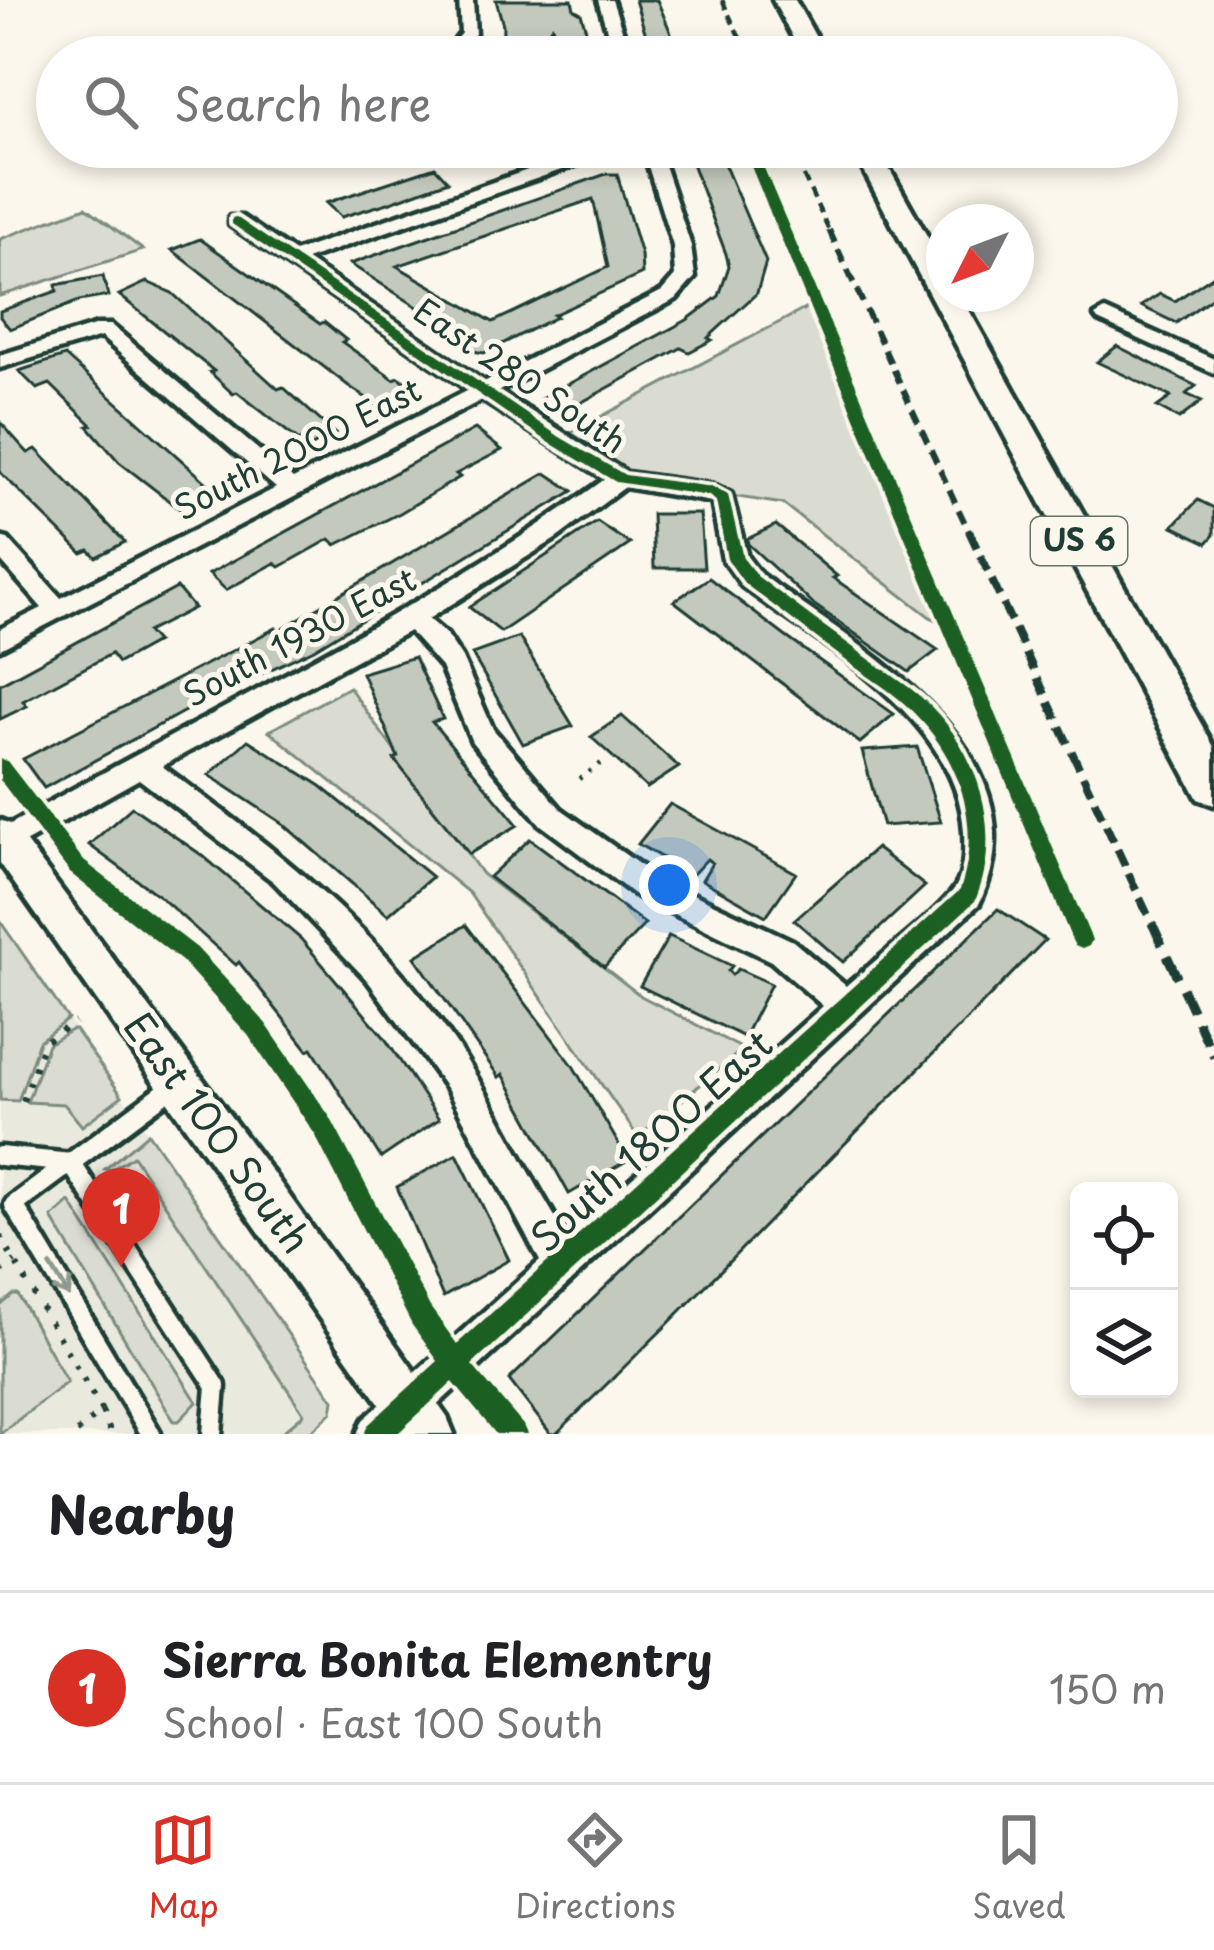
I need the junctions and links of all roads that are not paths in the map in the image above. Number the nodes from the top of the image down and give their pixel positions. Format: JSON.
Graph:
{"nodes":[{"id":1,"x":466,"y":0,"type":"edge"},
{"id":2,"x":605,"y":0,"type":"edge"},
{"id":3,"x":784,"y":0,"type":"edge"},
{"id":4,"x":466,"y":36,"type":"edge"},
{"id":5,"x":616,"y":36,"type":"edge"},
{"id":6,"x":804,"y":36,"type":"edge"},
{"id":7,"x":551,"y":168,"type":"edge"},
{"id":8,"x":657,"y":168,"type":"edge"},
{"id":9,"x":875,"y":168,"type":"edge"},
{"id":10,"x":236,"y":221,"type":"dead end"},
{"id":11,"x":292,"y":259,"type":"junction"},
{"id":12,"x":926,"y":261,"type":"edge"},
{"id":13,"x":954,"y":312,"type":"edge"},
{"id":14,"x":1105,"y":316,"type":"dead end"},
{"id":15,"x":1214,"y":343,"type":"edge"},
{"id":16,"x":0,"y":362,"type":"edge"},
{"id":17,"x":1204,"y":362,"type":"edge"},
{"id":18,"x":485,"y":390,"type":"junction"},
{"id":19,"x":621,"y":479,"type":"junction"},
{"id":20,"x":292,"y":490,"type":"junction"},
{"id":21,"x":0,"y":545,"type":"edge"},
{"id":22,"x":58,"y":610,"type":"junction"},
{"id":23,"x":412,"y":620,"type":"junction"},
{"id":24,"x":0,"y":640,"type":"edge"},
{"id":25,"x":140,"y":765,"type":"junction"},
{"id":26,"x":1214,"y":787,"type":"edge"},
{"id":27,"x":3,"y":839,"type":"edge"},
{"id":28,"x":968,"y":895,"type":"joint"},
{"id":29,"x":847,"y":1007,"type":"junction"},
{"id":30,"x":180,"y":1082,"type":"junction"},
{"id":31,"x":0,"y":1156,"type":"edge"},
{"id":32,"x":71,"y":1163,"type":"junction"},
{"id":33,"x":565,"y":1266,"type":"junction"},
{"id":34,"x":420,"y":1419,"type":"edge"},
{"id":35,"x":151,"y":1434,"type":"edge"},
{"id":36,"x":212,"y":1434,"type":"edge"},
{"id":37,"x":377,"y":1434,"type":"edge"}],
"edges":[{"from":1,"to":4,"type":"street"},
{"from":2,"to":5,"type":"street"},
{"from":3,"to":6,"type":"highway"},
{"from":7,"to":11,"type":"street"},
{"from":8,"to":18,"type":"street","name":"South 2000 East"},
{"from":9,"to":12,"type":"highway","number":"US 6"},
{"from":10,"to":11,"type":"street","name":"East 280 South"},
{"from":11,"to":18,"type":"street","name":"East 280 South"},
{"from":13,"to":26,"type":"highway","number":"US 6"},
{"from":14,"to":17,"type":"street"},
{"from":15,"to":17,"type":"street"},
{"from":16,"to":20,"type":"street"},
{"from":18,"to":19,"type":"street","name":"East 280 South"},
{"from":18,"to":20,"type":"street","name":"South 2000 East"},
{"from":19,"to":23,"type":"street","name":"South 1930 East"},
{"from":19,"to":28,"type":"street","name":"East 280 South"},
{"from":20,"to":22,"type":"street","name":"South 2000 East"},
{"from":21,"to":22,"type":"street"},
{"from":22,"to":24,"type":"street","name":"South 2000 East"},
{"from":23,"to":25,"type":"street","name":"South 1930 East"},
{"from":23,"to":29,"type":"street"},
{"from":25,"to":27,"type":"street","name":"South 1930 East"},
{"from":25,"to":33,"type":"street"},
{"from":27,"to":30,"type":"street","name":"East 100 South"},
{"from":28,"to":29,"type":"street","name":"South 1800 East"},
{"from":29,"to":33,"type":"street","name":"South 1800 East"},
{"from":30,"to":32,"type":"lane"},
{"from":30,"to":34,"type":"street","name":"East 100 South"},
{"from":31,"to":32,"type":"lane"},
{"from":32,"to":35,"type":"lane","one_way":true},
{"from":32,"to":36,"type":"lane"},
{"from":33,"to":34,"type":"street","name":"South 1800 East"},
{"from":34,"to":37,"type":"street","name":"South 1800 East"}]}
